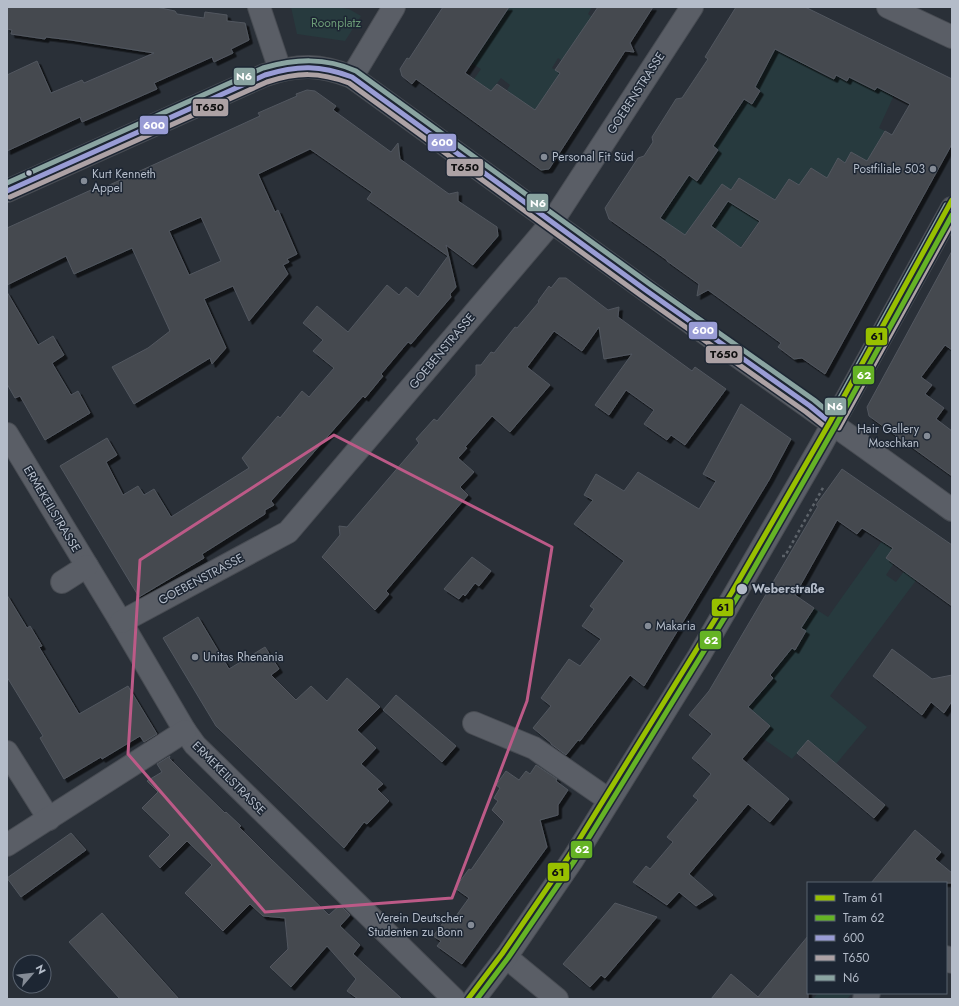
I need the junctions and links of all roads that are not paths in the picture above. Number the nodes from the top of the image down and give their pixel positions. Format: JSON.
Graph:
{"nodes":[{"id":1,"x":259,"y":7,"type":"edge"},
{"id":2,"x":394,"y":7,"type":"edge"},
{"id":3,"x":692,"y":7,"type":"edge"},
{"id":4,"x":888,"y":7,"type":"edge"},
{"id":5,"x":952,"y":37,"type":"edge"},
{"id":6,"x":280,"y":70,"type":"junction"},
{"id":7,"x":352,"y":77,"type":"junction"},
{"id":8,"x":7,"y":191,"type":"edge"},
{"id":9,"x":952,"y":208,"type":"edge"},
{"id":10,"x":552,"y":222,"type":"junction"},
{"id":11,"x":833,"y":425,"type":"junction"},
{"id":12,"x":7,"y":434,"type":"edge"},
{"id":13,"x":952,"y":510,"type":"edge"},
{"id":14,"x":87,"y":566,"type":"junction"},
{"id":15,"x":62,"y":582,"type":"dead end"},
{"id":16,"x":121,"y":622,"type":"junction"},
{"id":17,"x":474,"y":723,"type":"dead end"},
{"id":18,"x":184,"y":731,"type":"junction"},
{"id":19,"x":7,"y":752,"type":"edge"},
{"id":20,"x":609,"y":800,"type":"junction"},
{"id":21,"x":49,"y":819,"type":"junction"},
{"id":22,"x":7,"y":845,"type":"edge"},
{"id":23,"x":506,"y":957,"type":"junction"},
{"id":24,"x":454,"y":999,"type":"edge"},
{"id":25,"x":474,"y":999,"type":"edge"},
{"id":26,"x":557,"y":999,"type":"edge"}],
"edges":[{"from":1,"to":6,"type":"street"},
{"from":2,"to":7,"type":"street"},
{"from":3,"to":10,"type":"street","name":"GOEBENSTRASSE"},
{"from":4,"to":5,"type":"street"},
{"from":6,"to":7,"type":"street"},
{"from":6,"to":8,"type":"street"},
{"from":7,"to":10,"type":"street"},
{"from":9,"to":11,"type":"street"},
{"from":10,"to":11,"type":"street"},
{"from":10,"to":16,"type":"street","name":"GOEBENSTRASSE"},
{"from":11,"to":13,"type":"street"},
{"from":11,"to":20,"type":"street"},
{"from":12,"to":14,"type":"street","name":"ERMEKEILSTRASSE"},
{"from":14,"to":15,"type":"street"},
{"from":14,"to":16,"type":"street","name":"ERMEKEILSTRASSE"},
{"from":16,"to":18,"type":"street","name":"ERMEKEILSTRASSE"},
{"from":17,"to":20,"type":"street"},
{"from":18,"to":21,"type":"street"},
{"from":18,"to":24,"type":"street","name":"ERMEKEILSTRASSE"},
{"from":19,"to":21,"type":"street"},
{"from":20,"to":23,"type":"street"},
{"from":21,"to":22,"type":"street"},
{"from":23,"to":25,"type":"street"},
{"from":23,"to":26,"type":"street"}]}
